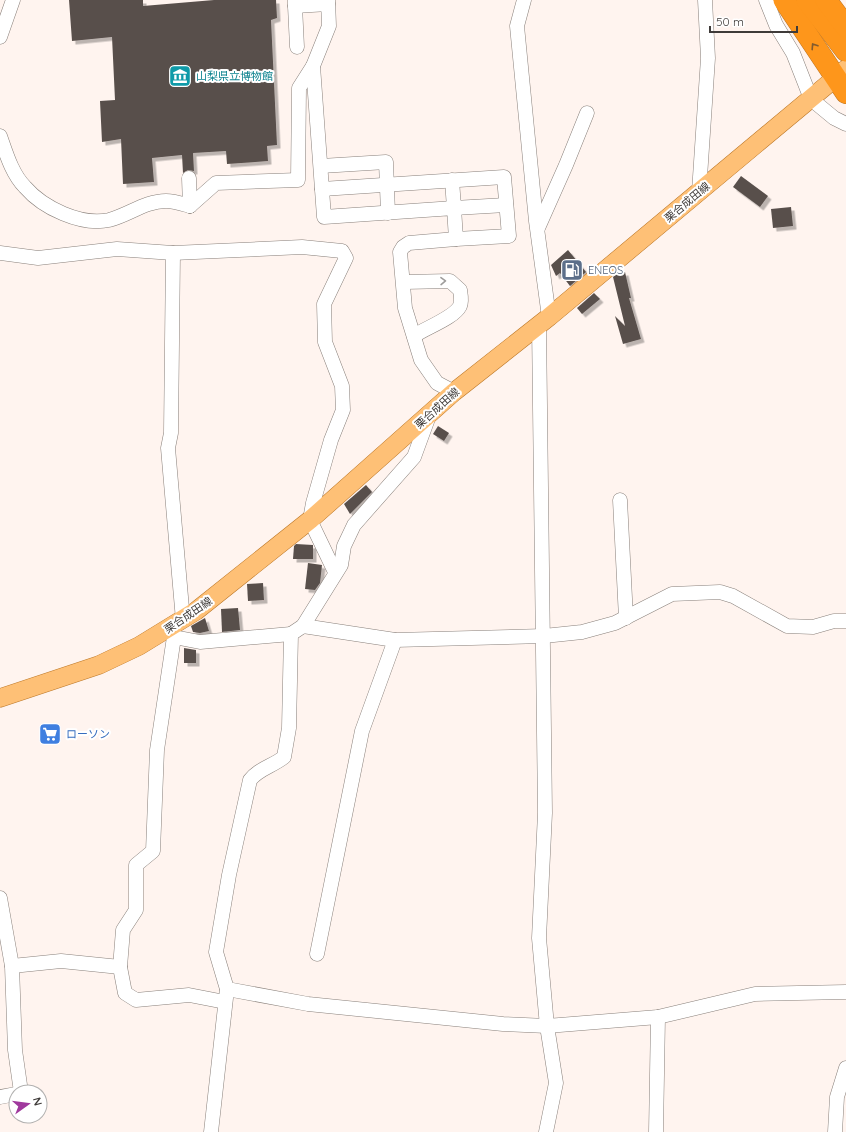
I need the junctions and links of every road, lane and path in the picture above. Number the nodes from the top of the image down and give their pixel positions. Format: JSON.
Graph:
{"nodes":[{"id":1,"x":13,"y":0,"type":"edge"},
{"id":2,"x":524,"y":0,"type":"edge"},
{"id":3,"x":705,"y":0,"type":"edge"},
{"id":4,"x":766,"y":0,"type":"edge"},
{"id":5,"x":784,"y":0,"type":"edge"},
{"id":6,"x":807,"y":0,"type":"edge"},
{"id":7,"x":826,"y":0,"type":"edge"},
{"id":8,"x":328,"y":2,"type":"edge"},
{"id":9,"x":295,"y":3,"type":"edge"},
{"id":10,"x":0,"y":38,"type":"edge"},
{"id":11,"x":842,"y":38,"type":"edge"},
{"id":12,"x":297,"y":47,"type":"dead end"},
{"id":13,"x":313,"y":66,"type":"junction"},
{"id":14,"x":842,"y":80,"type":"edge"},
{"id":15,"x":811,"y":99,"type":"junction"},
{"id":16,"x":587,"y":113,"type":"dead end"},
{"id":17,"x":846,"y":124,"type":"edge"},
{"id":18,"x":0,"y":136,"type":"edge"},
{"id":19,"x":321,"y":166,"type":"junction"},
{"id":20,"x":189,"y":178,"type":"dead end"},
{"id":21,"x":452,"y":180,"type":"junction"},
{"id":22,"x":387,"y":184,"type":"junction"},
{"id":23,"x":322,"y":188,"type":"junction"},
{"id":24,"x":699,"y":192,"type":"junction"},
{"id":25,"x":506,"y":205,"type":"junction"},
{"id":26,"x":190,"y":206,"type":"junction"},
{"id":27,"x":454,"y":208,"type":"junction"},
{"id":28,"x":388,"y":213,"type":"junction"},
{"id":29,"x":537,"y":228,"type":"junction"},
{"id":30,"x":456,"y":239,"type":"junction"},
{"id":31,"x":0,"y":253,"type":"edge"},
{"id":32,"x":173,"y":253,"type":"junction"},
{"id":33,"x":404,"y":282,"type":"junction"},
{"id":34,"x":544,"y":321,"type":"junction"},
{"id":35,"x":414,"y":336,"type":"junction"},
{"id":36,"x":454,"y":392,"type":"junction"},
{"id":37,"x":429,"y":416,"type":"junction"},
{"id":38,"x":620,"y":500,"type":"dead end"},
{"id":39,"x":310,"y":520,"type":"junction"},
{"id":40,"x":335,"y":572,"type":"junction"},
{"id":41,"x":626,"y":618,"type":"junction"},
{"id":42,"x":846,"y":621,"type":"edge"},
{"id":43,"x":303,"y":626,"type":"junction"},
{"id":44,"x":177,"y":628,"type":"junction"},
{"id":45,"x":291,"y":634,"type":"junction"},
{"id":46,"x":544,"y":636,"type":"junction"},
{"id":47,"x":395,"y":640,"type":"junction"},
{"id":48,"x":0,"y":698,"type":"edge"},
{"id":49,"x":0,"y":898,"type":"edge"},
{"id":50,"x":317,"y":954,"type":"dead end"},
{"id":51,"x":12,"y":966,"type":"junction"},
{"id":52,"x":120,"y":967,"type":"junction"},
{"id":53,"x":846,"y":992,"type":"edge"},
{"id":54,"x":226,"y":995,"type":"junction"},
{"id":55,"x":658,"y":1017,"type":"junction"},
{"id":56,"x":547,"y":1026,"type":"junction"},
{"id":57,"x":846,"y":1068,"type":"edge"},
{"id":58,"x":20,"y":1084,"type":"edge"},
{"id":59,"x":211,"y":1132,"type":"edge"},
{"id":60,"x":546,"y":1132,"type":"edge"},
{"id":61,"x":656,"y":1132,"type":"edge"},
{"id":62,"x":835,"y":1132,"type":"edge"}],
"edges":[{"from":1,"to":10,"type":"street"},
{"from":2,"to":29,"type":"street"},
{"from":3,"to":24,"type":"street"},
{"from":4,"to":15,"type":"street"},
{"from":14,"to":5,"type":"highway","one_way":true},
{"from":6,"to":11,"type":"highway"},
{"from":7,"to":11,"type":"highway"},
{"from":8,"to":9,"type":"street"},
{"from":8,"to":13,"type":"street"},
{"from":9,"to":12,"type":"street"},
{"from":13,"to":19,"type":"street"},
{"from":13,"to":26,"type":"street"},
{"from":14,"to":15,"type":"main road","name":"栗合成田線"},
{"from":15,"to":17,"type":"street"},
{"from":15,"to":24,"type":"main road","name":"栗合成田線"},
{"from":16,"to":29,"type":"street"},
{"from":18,"to":26,"type":"street"},
{"from":19,"to":22,"type":"street"},
{"from":19,"to":23,"type":"street"},
{"from":20,"to":26,"type":"street"},
{"from":21,"to":22,"type":"street"},
{"from":21,"to":25,"type":"street"},
{"from":21,"to":27,"type":"street"},
{"from":22,"to":23,"type":"street"},
{"from":22,"to":28,"type":"street"},
{"from":23,"to":28,"type":"street"},
{"from":24,"to":34,"type":"main road","name":"栗合成田線"},
{"from":25,"to":27,"type":"street"},
{"from":25,"to":30,"type":"street"},
{"from":27,"to":28,"type":"street"},
{"from":27,"to":30,"type":"street"},
{"from":29,"to":34,"type":"street"},
{"from":30,"to":33,"type":"street"},
{"from":31,"to":32,"type":"street"},
{"from":32,"to":39,"type":"street"},
{"from":32,"to":44,"type":"street"},
{"from":33,"to":35,"type":"street"},
{"from":33,"to":35,"type":"street","one_way":true},
{"from":34,"to":36,"type":"main road","name":"栗合成田線"},
{"from":34,"to":46,"type":"street"},
{"from":35,"to":36,"type":"street"},
{"from":36,"to":37,"type":"main road","name":"栗合成田線"},
{"from":37,"to":39,"type":"main road","name":"栗合成田線"},
{"from":37,"to":40,"type":"street"},
{"from":38,"to":41,"type":"street"},
{"from":39,"to":40,"type":"street"},
{"from":39,"to":44,"type":"main road","name":"栗合成田線"},
{"from":40,"to":43,"type":"street"},
{"from":41,"to":42,"type":"street"},
{"from":41,"to":46,"type":"street"},
{"from":43,"to":45,"type":"street"},
{"from":43,"to":47,"type":"street"},
{"from":44,"to":45,"type":"street"},
{"from":44,"to":48,"type":"main road","name":"栗合成田線"},
{"from":44,"to":52,"type":"street"},
{"from":45,"to":54,"type":"street"},
{"from":46,"to":47,"type":"street"},
{"from":46,"to":56,"type":"street"},
{"from":47,"to":50,"type":"street"},
{"from":49,"to":51,"type":"street"},
{"from":51,"to":52,"type":"street"},
{"from":51,"to":58,"type":"street"},
{"from":52,"to":54,"type":"street"},
{"from":53,"to":55,"type":"street"},
{"from":54,"to":56,"type":"street"},
{"from":54,"to":59,"type":"street"},
{"from":55,"to":56,"type":"street"},
{"from":55,"to":61,"type":"street"},
{"from":56,"to":60,"type":"street"},
{"from":57,"to":62,"type":"street"}]}
